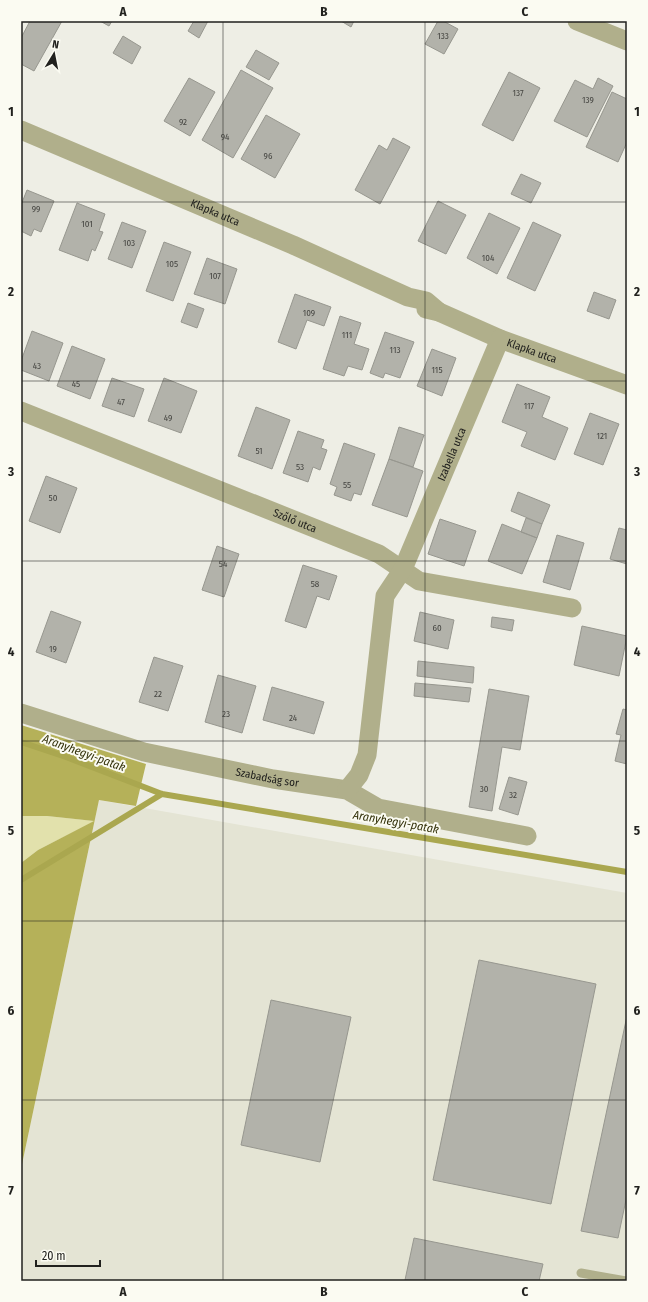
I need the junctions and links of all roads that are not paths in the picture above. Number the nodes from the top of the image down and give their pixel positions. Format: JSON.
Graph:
{"nodes":[{"id":1,"x":577,"y":21,"type":"edge"},
{"id":2,"x":627,"y":41,"type":"edge"},
{"id":3,"x":21,"y":130,"type":"edge"},
{"id":4,"x":500,"y":339,"type":"junction"},
{"id":5,"x":627,"y":385,"type":"edge"},
{"id":6,"x":21,"y":411,"type":"edge"},
{"id":7,"x":403,"y":569,"type":"junction"},
{"id":8,"x":572,"y":608,"type":"dead end"},
{"id":9,"x":21,"y":713,"type":"edge"},
{"id":10,"x":347,"y":790,"type":"junction"},
{"id":11,"x":521,"y":835,"type":"dead end"},
{"id":12,"x":581,"y":1273,"type":"dead end"},
{"id":13,"x":626,"y":1281,"type":"edge"}],
"edges":[{"from":1,"to":2,"type":"street"},
{"from":3,"to":4,"type":"street","name":"Klapka utca"},
{"from":4,"to":5,"type":"street","name":"Klapka utca"},
{"from":4,"to":7,"type":"street","name":"Izabella utca"},
{"from":6,"to":7,"type":"street","name":"Szőlő utca"},
{"from":7,"to":8,"type":"street","name":"Szőlő utca"},
{"from":7,"to":10,"type":"street","name":"Izabella utca"},
{"from":9,"to":10,"type":"street","name":"Szabadság sor"},
{"from":10,"to":11,"type":"street","name":"Szabadság sor"},
{"from":12,"to":13,"type":"lane"}]}
